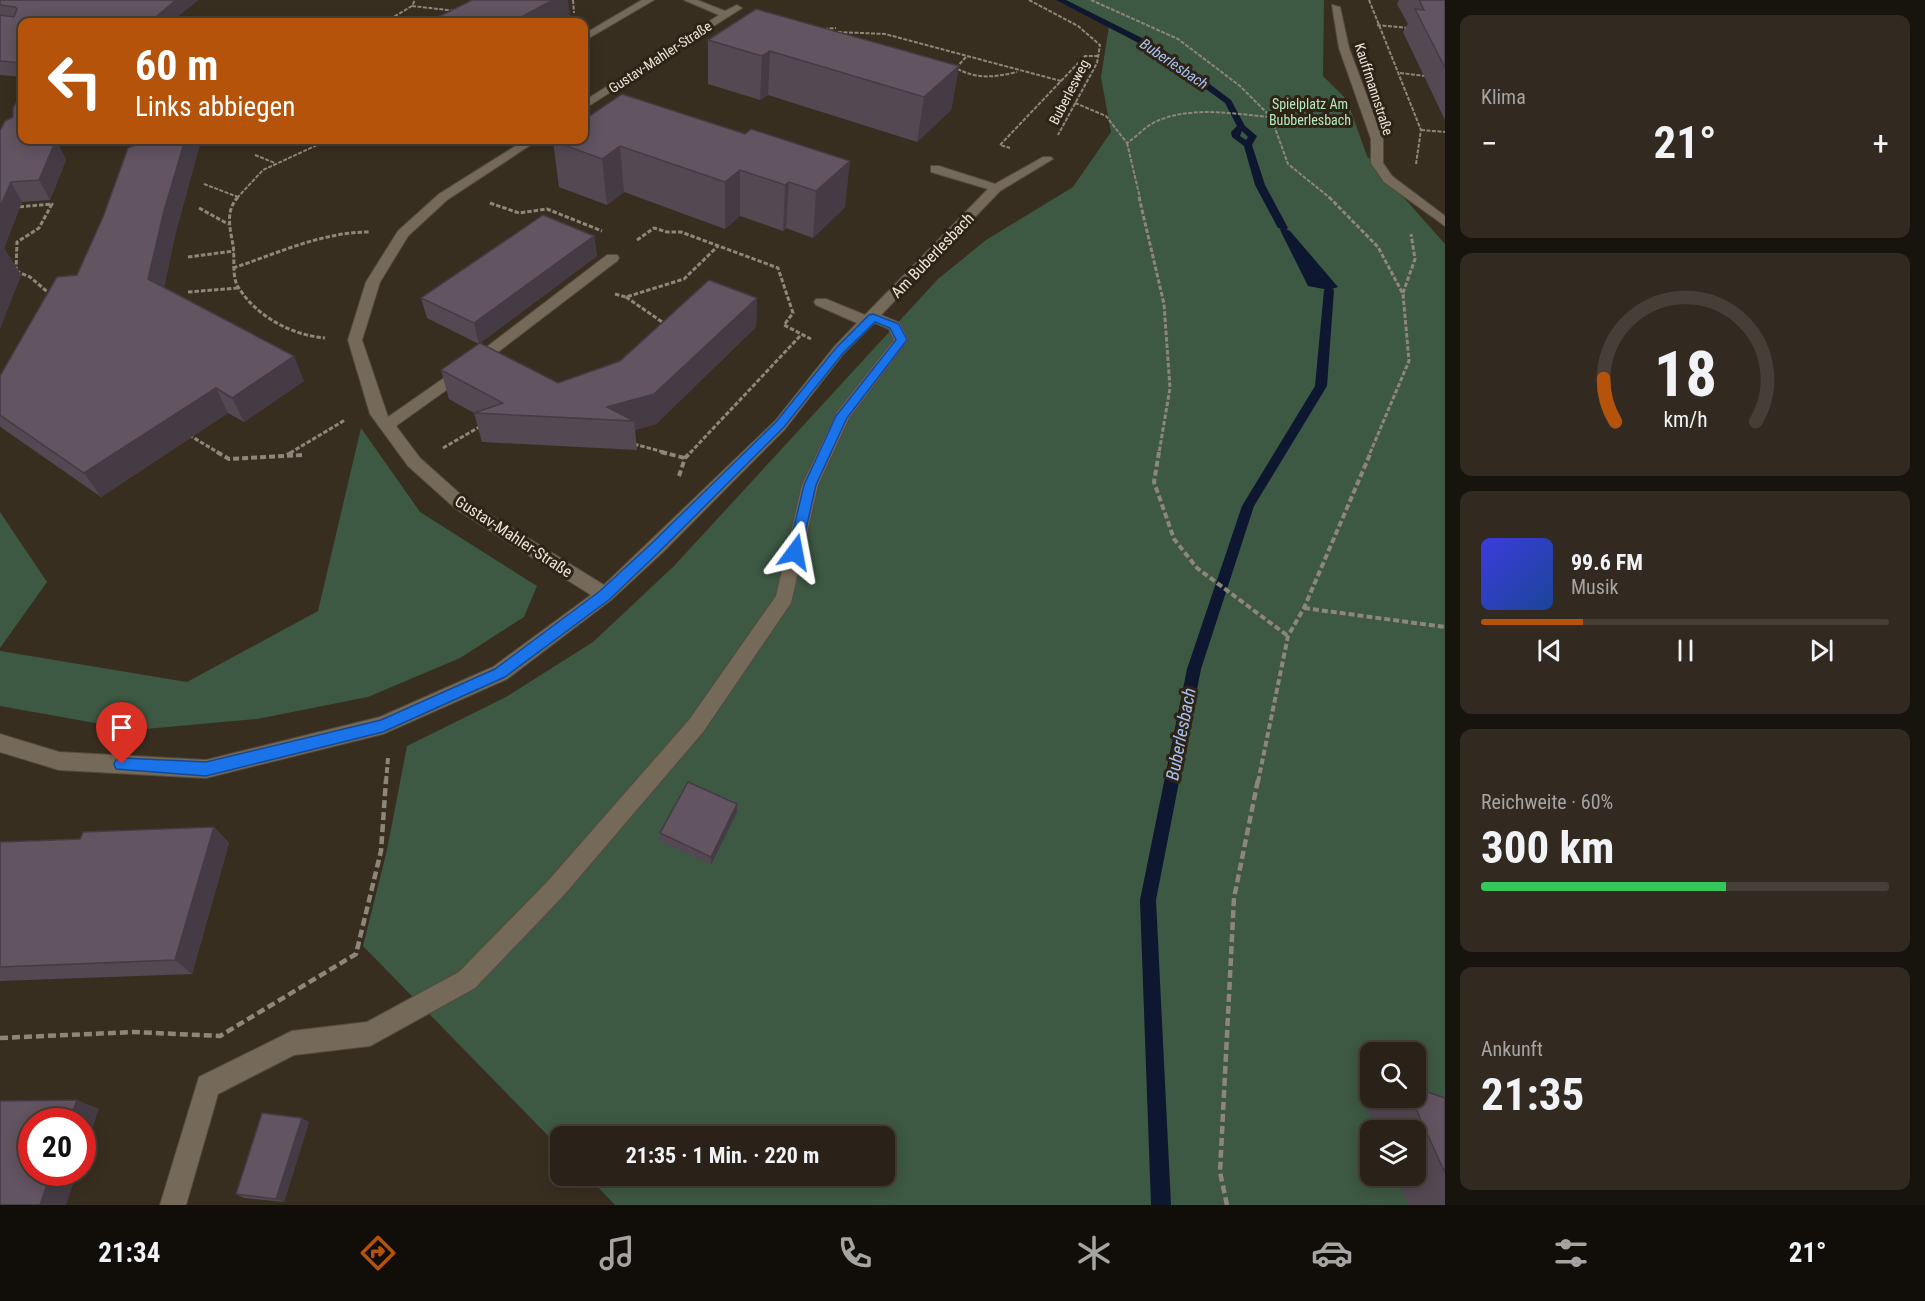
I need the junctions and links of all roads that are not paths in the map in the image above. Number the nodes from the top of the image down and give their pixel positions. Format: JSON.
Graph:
{"nodes":[{"id":1,"x":649,"y":0,"type":"edge"},
{"id":2,"x":689,"y":0,"type":"edge"},
{"id":3,"x":1335,"y":7,"type":"dead end"},
{"id":4,"x":737,"y":8,"type":"dead end"},
{"id":5,"x":726,"y":15,"type":"junction"},
{"id":6,"x":588,"y":36,"type":"edge"},
{"id":7,"x":588,"y":103,"type":"edge"},
{"id":8,"x":525,"y":144,"type":"edge"},
{"id":9,"x":1047,"y":159,"type":"road end"},
{"id":10,"x":935,"y":169,"type":"dead end"},
{"id":11,"x":996,"y":188,"type":"junction"},
{"id":12,"x":1445,"y":222,"type":"edge"},
{"id":13,"x":612,"y":258,"type":"dead end"},
{"id":14,"x":821,"y":302,"type":"dead end"},
{"id":15,"x":871,"y":319,"type":"junction"},
{"id":16,"x":387,"y":425,"type":"junction"},
{"id":17,"x":605,"y":595,"type":"junction"},
{"id":18,"x":0,"y":743,"type":"edge"},
{"id":19,"x":173,"y":1205,"type":"edge"}],
"edges":[{"from":1,"to":6,"type":"street"},
{"from":2,"to":5,"type":"street"},
{"from":3,"to":12,"type":"street","name":"Kauffmannstraße"},
{"from":4,"to":5,"type":"street","name":"Gustav-Mahler-Straße"},
{"from":5,"to":7,"type":"street","name":"Gustav-Mahler-Straße"},
{"from":8,"to":16,"type":"street","name":"Gustav-Mahler-Straße"},
{"from":9,"to":11,"type":"street","name":"Am Buberlesbach"},
{"from":10,"to":11,"type":"street"},
{"from":11,"to":15,"type":"street","name":"Am Buberlesbach"},
{"from":13,"to":16,"type":"street"},
{"from":14,"to":15,"type":"street"},
{"from":15,"to":17,"type":"street","name":"Am Buberlesbach"},
{"from":15,"to":19,"type":"street"},
{"from":16,"to":17,"type":"street","name":"Gustav-Mahler-Straße"},
{"from":17,"to":18,"type":"street","name":"Am Buberlesbach"}]}
